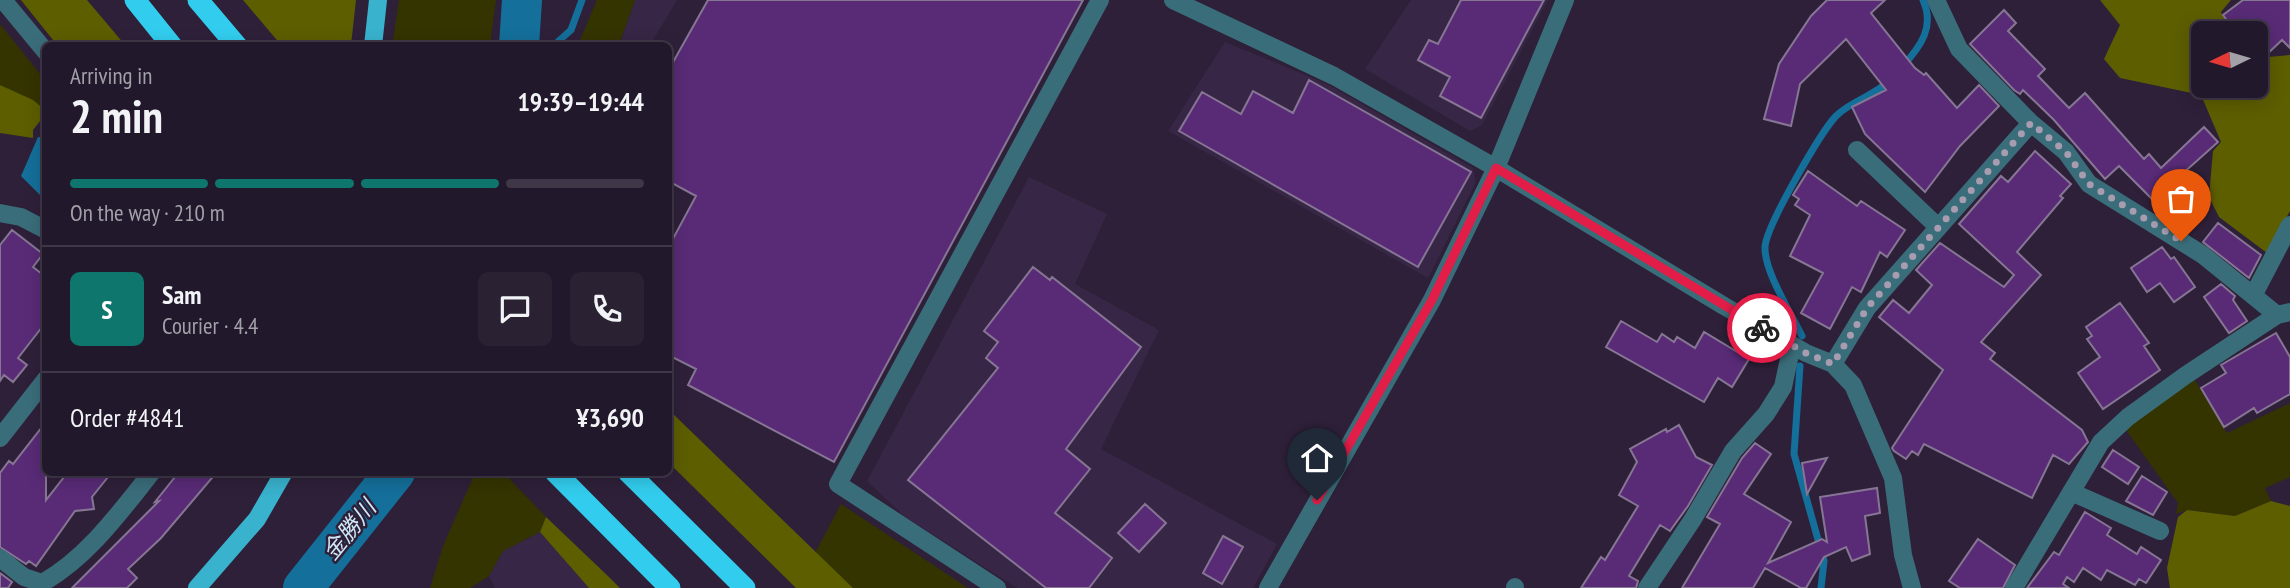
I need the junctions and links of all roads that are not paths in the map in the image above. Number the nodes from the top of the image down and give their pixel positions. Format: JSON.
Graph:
{"nodes":[{"id":1,"x":3,"y":0,"type":"edge"},
{"id":2,"x":135,"y":0,"type":"edge"},
{"id":3,"x":198,"y":0,"type":"edge"},
{"id":4,"x":379,"y":0,"type":"edge"},
{"id":5,"x":1100,"y":0,"type":"edge"},
{"id":6,"x":1173,"y":0,"type":"edge"},
{"id":7,"x":1565,"y":0,"type":"edge"},
{"id":8,"x":1936,"y":0,"type":"edge"},
{"id":9,"x":169,"y":42,"type":"edge"},
{"id":10,"x":234,"y":42,"type":"edge"},
{"id":11,"x":374,"y":42,"type":"edge"},
{"id":12,"x":42,"y":47,"type":"edge"},
{"id":13,"x":2031,"y":123,"type":"junction"},
{"id":14,"x":1857,"y":150,"type":"dead end"},
{"id":15,"x":1496,"y":168,"type":"junction"},
{"id":16,"x":0,"y":214,"type":"edge"},
{"id":17,"x":2290,"y":225,"type":"edge"},
{"id":18,"x":1938,"y":226,"type":"junction"},
{"id":19,"x":42,"y":228,"type":"edge"},
{"id":20,"x":2254,"y":294,"type":"junction"},
{"id":21,"x":2284,"y":314,"type":"edge"},
{"id":22,"x":1792,"y":345,"type":"junction"},
{"id":23,"x":1833,"y":364,"type":"junction"},
{"id":24,"x":42,"y":384,"type":"edge"},
{"id":25,"x":0,"y":438,"type":"edge"},
{"id":26,"x":149,"y":476,"type":"edge"},
{"id":27,"x":282,"y":476,"type":"edge"},
{"id":28,"x":559,"y":476,"type":"edge"},
{"id":29,"x":632,"y":476,"type":"edge"},
{"id":30,"x":2071,"y":492,"type":"junction"},
{"id":31,"x":2160,"y":531,"type":"dead end"},
{"id":32,"x":0,"y":558,"type":"edge"},
{"id":33,"x":197,"y":588,"type":"edge"},
{"id":34,"x":670,"y":588,"type":"edge"},
{"id":35,"x":745,"y":588,"type":"edge"},
{"id":36,"x":997,"y":588,"type":"edge"},
{"id":37,"x":1268,"y":588,"type":"edge"},
{"id":38,"x":1647,"y":588,"type":"edge"},
{"id":39,"x":1913,"y":588,"type":"edge"},
{"id":40,"x":2014,"y":588,"type":"edge"}],
"edges":[{"from":1,"to":12,"type":"street"},
{"from":2,"to":9,"type":"highway"},
{"from":3,"to":10,"type":"highway"},
{"from":4,"to":11,"type":"main road"},
{"from":5,"to":36,"type":"street"},
{"from":6,"to":15,"type":"street"},
{"from":7,"to":15,"type":"street"},
{"from":8,"to":13,"type":"street"},
{"from":13,"to":18,"type":"street"},
{"from":13,"to":20,"type":"street"},
{"from":14,"to":18,"type":"street"},
{"from":15,"to":22,"type":"street"},
{"from":15,"to":37,"type":"street"},
{"from":16,"to":19,"type":"street"},
{"from":17,"to":20,"type":"street"},
{"from":18,"to":23,"type":"street"},
{"from":20,"to":21,"type":"street"},
{"from":21,"to":30,"type":"street"},
{"from":22,"to":23,"type":"street"},
{"from":22,"to":38,"type":"street"},
{"from":23,"to":39,"type":"street"},
{"from":24,"to":25,"type":"street"},
{"from":26,"to":32,"type":"street"},
{"from":27,"to":33,"type":"main road"},
{"from":28,"to":34,"type":"highway"},
{"from":29,"to":35,"type":"highway"},
{"from":30,"to":31,"type":"street"},
{"from":30,"to":40,"type":"street"}]}
